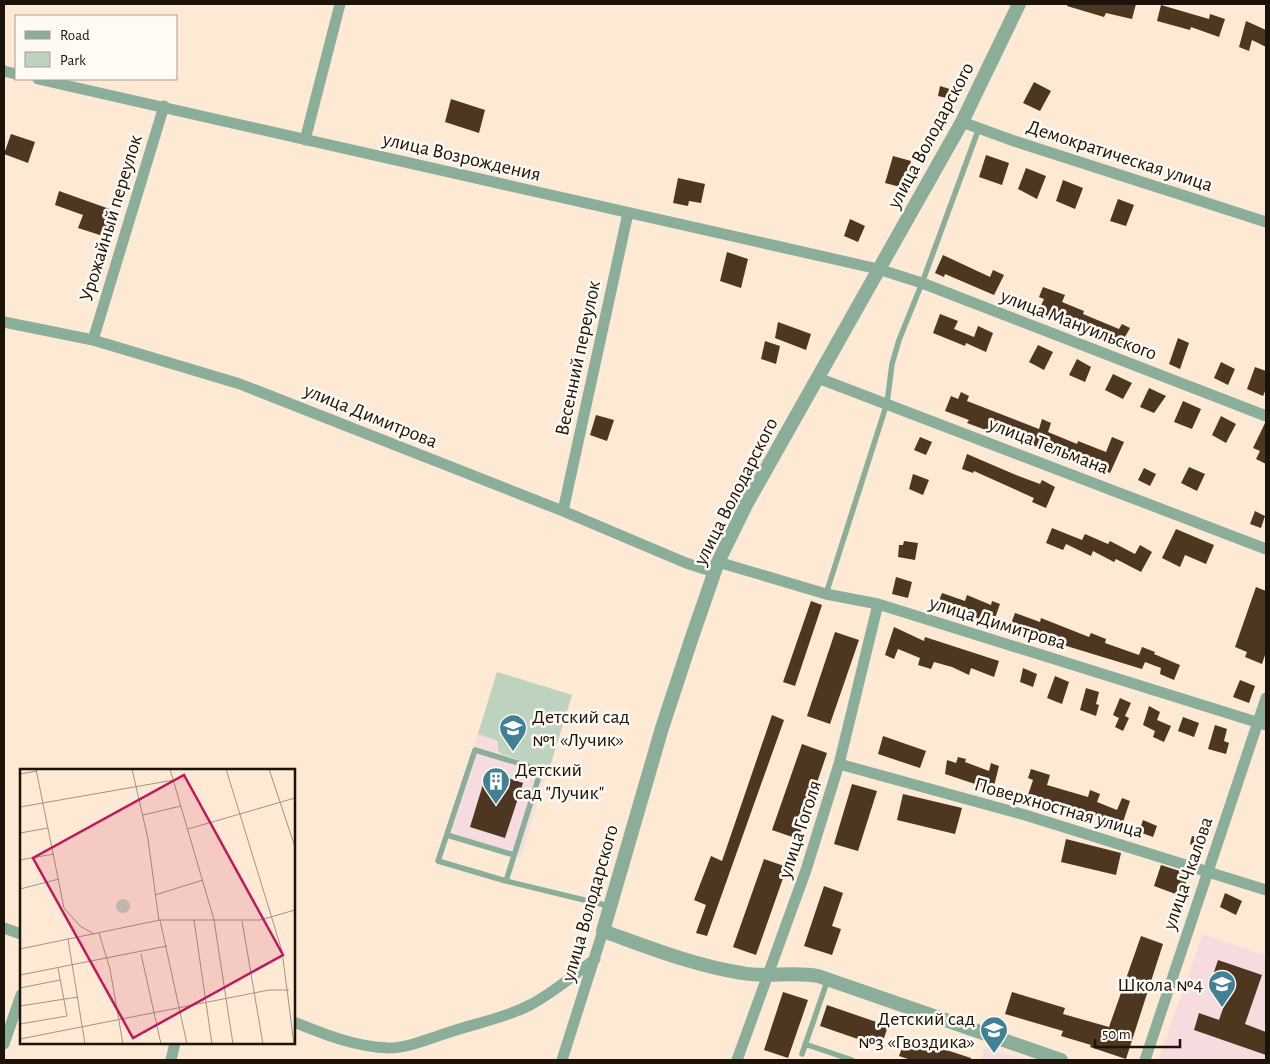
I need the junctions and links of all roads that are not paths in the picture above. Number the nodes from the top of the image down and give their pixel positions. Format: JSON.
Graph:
{"nodes":[{"id":1,"x":340,"y":4,"type":"edge"},
{"id":2,"x":1019,"y":4,"type":"edge"},
{"id":3,"x":43,"y":80,"type":"edge"},
{"id":4,"x":164,"y":106,"type":"junction"},
{"id":5,"x":962,"y":122,"type":"junction"},
{"id":6,"x":979,"y":128,"type":"junction"},
{"id":7,"x":305,"y":140,"type":"junction"},
{"id":8,"x":628,"y":213,"type":"junction"},
{"id":9,"x":1266,"y":222,"type":"edge"},
{"id":10,"x":878,"y":270,"type":"junction"},
{"id":11,"x":922,"y":283,"type":"junction"},
{"id":12,"x":4,"y":322,"type":"edge"},
{"id":13,"x":93,"y":340,"type":"junction"},
{"id":14,"x":818,"y":378,"type":"junction"},
{"id":15,"x":887,"y":403,"type":"junction"},
{"id":16,"x":1266,"y":416,"type":"edge"},
{"id":17,"x":563,"y":511,"type":"junction"},
{"id":18,"x":1266,"y":549,"type":"edge"},
{"id":19,"x":716,"y":567,"type":"junction"},
{"id":20,"x":826,"y":594,"type":"junction"},
{"id":21,"x":878,"y":604,"type":"junction"},
{"id":22,"x":1266,"y":698,"type":"edge"},
{"id":23,"x":1262,"y":723,"type":"edge"},
{"id":24,"x":839,"y":764,"type":"junction"},
{"id":25,"x":447,"y":835,"type":"junction"},
{"id":26,"x":514,"y":855,"type":"junction"},
{"id":27,"x":1207,"y":870,"type":"junction"},
{"id":28,"x":506,"y":881,"type":"junction"},
{"id":29,"x":1266,"y":890,"type":"edge"},
{"id":30,"x":609,"y":906,"type":"junction"},
{"id":31,"x":4,"y":928,"type":"edge"},
{"id":32,"x":603,"y":931,"type":"junction"},
{"id":33,"x":20,"y":934,"type":"edge"},
{"id":34,"x":595,"y":959,"type":"junction"},
{"id":35,"x":769,"y":975,"type":"junction"},
{"id":36,"x":828,"y":979,"type":"junction"},
{"id":37,"x":20,"y":998,"type":"edge"},
{"id":38,"x":295,"y":1022,"type":"edge"},
{"id":39,"x":4,"y":1044,"type":"edge"},
{"id":40,"x":175,"y":1044,"type":"edge"},
{"id":41,"x":805,"y":1044,"type":"junction"},
{"id":42,"x":802,"y":1054,"type":"dead end"},
{"id":43,"x":171,"y":1060,"type":"edge"},
{"id":44,"x":562,"y":1060,"type":"edge"},
{"id":45,"x":737,"y":1060,"type":"edge"},
{"id":46,"x":852,"y":1060,"type":"edge"},
{"id":47,"x":1061,"y":1060,"type":"edge"},
{"id":48,"x":1145,"y":1060,"type":"edge"}],
"edges":[{"from":1,"to":7,"type":"street"},
{"from":2,"to":5,"type":"street","name":"улица Володарского"},
{"from":3,"to":4,"type":"street","name":"улица Возрождения"},
{"from":4,"to":7,"type":"street","name":"улица Возрождения"},
{"from":4,"to":13,"type":"street","name":"Урожайный переулок"},
{"from":5,"to":6,"type":"street","name":"Демократическая улица"},
{"from":5,"to":10,"type":"street","name":"улица Володарского"},
{"from":6,"to":9,"type":"street","name":"Демократическая улица"},
{"from":6,"to":11,"type":"lane"},
{"from":7,"to":8,"type":"street","name":"улица Возрождения"},
{"from":8,"to":10,"type":"street","name":"улица Возрождения"},
{"from":8,"to":17,"type":"street","name":"Весенний переулок"},
{"from":10,"to":11,"type":"street","name":"улица Мануильского"},
{"from":10,"to":14,"type":"street","name":"улица Володарского"},
{"from":11,"to":15,"type":"lane"},
{"from":11,"to":16,"type":"street","name":"улица Мануильского"},
{"from":12,"to":13,"type":"street","name":"улица Димитрова"},
{"from":13,"to":17,"type":"street","name":"улица Димитрова"},
{"from":14,"to":15,"type":"street","name":"улица Тельмана"},
{"from":14,"to":19,"type":"street","name":"улица Володарского"},
{"from":15,"to":18,"type":"street","name":"улица Тельмана"},
{"from":15,"to":20,"type":"lane"},
{"from":17,"to":19,"type":"street","name":"улица Димитрова"},
{"from":19,"to":20,"type":"street","name":"улица Димитрова"},
{"from":19,"to":30,"type":"street","name":"улица Володарского"},
{"from":20,"to":21,"type":"street","name":"улица Димитрова"},
{"from":21,"to":23,"type":"street","name":"улица Димитрова"},
{"from":21,"to":24,"type":"street","name":"улица Гоголя"},
{"from":22,"to":23,"type":"street","name":"улица Чкалова"},
{"from":23,"to":27,"type":"street","name":"улица Чкалова"},
{"from":24,"to":27,"type":"street","name":"Поверхностная улица"},
{"from":24,"to":35,"type":"street","name":"улица Гоголя"},
{"from":25,"to":26,"type":"lane"},
{"from":25,"to":26,"type":"lane"},
{"from":25,"to":28,"type":"lane"},
{"from":26,"to":28,"type":"lane"},
{"from":27,"to":29,"type":"street","name":"Поверхностная улица"},
{"from":27,"to":48,"type":"street","name":"улица Чкалова"},
{"from":28,"to":30,"type":"lane"},
{"from":30,"to":32,"type":"street","name":"улица Володарского"},
{"from":31,"to":33,"type":"street"},
{"from":32,"to":34,"type":"street","name":"улица Володарского"},
{"from":32,"to":35,"type":"street"},
{"from":34,"to":38,"type":"street"},
{"from":34,"to":44,"type":"street","name":"улица Володарского"},
{"from":35,"to":36,"type":"street"},
{"from":35,"to":45,"type":"street","name":"улица Гоголя"},
{"from":36,"to":41,"type":"lane"},
{"from":36,"to":47,"type":"street"},
{"from":37,"to":39,"type":"street"},
{"from":40,"to":43,"type":"street"},
{"from":41,"to":42,"type":"lane"},
{"from":41,"to":46,"type":"lane"}]}
